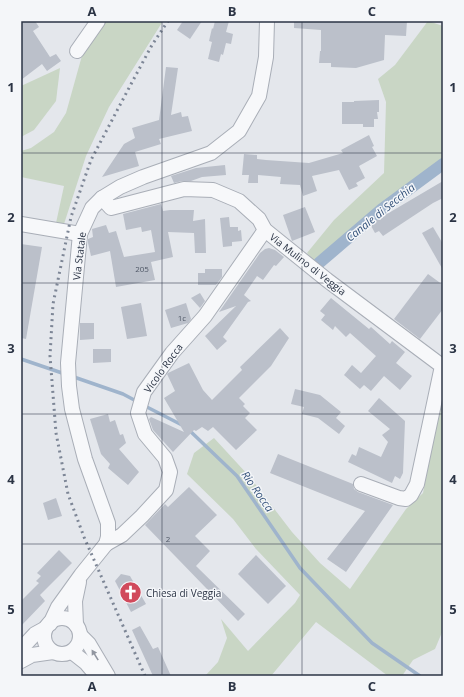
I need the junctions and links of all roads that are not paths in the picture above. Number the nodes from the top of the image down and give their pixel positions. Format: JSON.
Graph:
{"nodes":[{"id":1,"x":98,"y":21,"type":"edge"},
{"id":2,"x":267,"y":21,"type":"edge"},
{"id":3,"x":77,"y":51,"type":"dead end"},
{"id":4,"x":102,"y":198,"type":"junction"},
{"id":5,"x":21,"y":224,"type":"edge"},
{"id":6,"x":265,"y":230,"type":"junction"},
{"id":7,"x":80,"y":234,"type":"junction"},
{"id":8,"x":442,"y":367,"type":"edge"},
{"id":9,"x":361,"y":484,"type":"dead end"},
{"id":10,"x":106,"y":544,"type":"junction"},
{"id":11,"x":81,"y":575,"type":"junction"},
{"id":12,"x":48,"y":626,"type":"junction"},
{"id":13,"x":78,"y":630,"type":"junction"},
{"id":14,"x":21,"y":649,"type":"edge"},
{"id":15,"x":53,"y":652,"type":"junction"},
{"id":16,"x":72,"y":652,"type":"junction"},
{"id":17,"x":21,"y":660,"type":"edge"},
{"id":18,"x":97,"y":676,"type":"edge"},
{"id":19,"x":108,"y":676,"type":"edge"}],
"edges":[{"from":1,"to":3,"type":"street"},
{"from":2,"to":4,"type":"street","name":"Via Statale"},
{"from":4,"to":6,"type":"street","name":"Via Mulino di Veggia"},
{"from":4,"to":7,"type":"street","name":"Via Statale"},
{"from":5,"to":7,"type":"street"},
{"from":6,"to":8,"type":"street","name":"Via Mulino di Veggia"},
{"from":6,"to":10,"type":"street","name":"Vicolo Rocca"},
{"from":7,"to":10,"type":"street","name":"Via Statale"},
{"from":8,"to":9,"type":"street","name":"Via Mulino di Veggia"},
{"from":10,"to":11,"type":"street"},
{"from":11,"to":12,"type":"street"},
{"from":11,"to":13,"type":"street"},
{"from":12,"to":13,"type":"street"},
{"from":12,"to":14,"type":"street"},
{"from":12,"to":15,"type":"street"},
{"from":13,"to":16,"type":"street"},
{"from":19,"to":13,"type":"street","one_way":true},
{"from":15,"to":16,"type":"street"},
{"from":15,"to":17,"type":"street"},
{"from":16,"to":18,"type":"street"}]}
